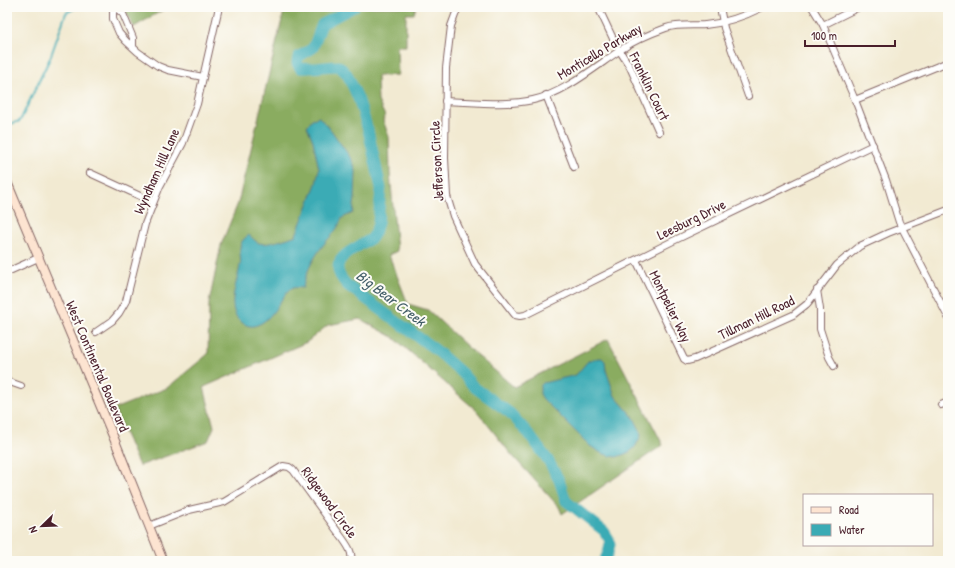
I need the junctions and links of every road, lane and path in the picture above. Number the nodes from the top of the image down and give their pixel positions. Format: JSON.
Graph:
{"nodes":[{"id":1,"x":114,"y":7,"type":"edge"},
{"id":2,"x":219,"y":7,"type":"edge"},
{"id":3,"x":458,"y":7,"type":"edge"},
{"id":4,"x":598,"y":7,"type":"edge"},
{"id":5,"x":720,"y":7,"type":"edge"},
{"id":6,"x":763,"y":7,"type":"edge"},
{"id":7,"x":812,"y":7,"type":"edge"},
{"id":8,"x":858,"y":7,"type":"edge"},
{"id":9,"x":723,"y":22,"type":"junction"},
{"id":10,"x":823,"y":25,"type":"junction"},
{"id":11,"x":133,"y":46,"type":"junction"},
{"id":12,"x":620,"y":51,"type":"junction"},
{"id":13,"x":948,"y":62,"type":"edge"},
{"id":14,"x":203,"y":77,"type":"junction"},
{"id":15,"x":546,"y":95,"type":"junction"},
{"id":16,"x":748,"y":96,"type":"dead end"},
{"id":17,"x":855,"y":100,"type":"junction"},
{"id":18,"x":445,"y":102,"type":"junction"},
{"id":19,"x":659,"y":132,"type":"dead end"},
{"id":20,"x":873,"y":145,"type":"junction"},
{"id":21,"x":574,"y":167,"type":"dead end"},
{"id":22,"x":90,"y":173,"type":"dead end"},
{"id":23,"x":7,"y":182,"type":"edge"},
{"id":24,"x":153,"y":202,"type":"junction"},
{"id":25,"x":948,"y":210,"type":"edge"},
{"id":26,"x":901,"y":228,"type":"junction"},
{"id":27,"x":38,"y":258,"type":"junction"},
{"id":28,"x":636,"y":260,"type":"junction"},
{"id":29,"x":7,"y":272,"type":"edge"},
{"id":30,"x":818,"y":290,"type":"junction"},
{"id":31,"x":520,"y":316,"type":"joint"},
{"id":32,"x":948,"y":317,"type":"edge"},
{"id":33,"x":96,"y":332,"type":"dead end"},
{"id":34,"x":686,"y":361,"type":"joint"},
{"id":35,"x":834,"y":366,"type":"dead end"},
{"id":36,"x":7,"y":381,"type":"edge"},
{"id":37,"x":21,"y":386,"type":"dead end"},
{"id":38,"x":948,"y":402,"type":"edge"},
{"id":39,"x":941,"y":405,"type":"dead end"},
{"id":40,"x":149,"y":526,"type":"junction"},
{"id":41,"x":163,"y":561,"type":"edge"},
{"id":42,"x":351,"y":561,"type":"edge"}],
"edges":[{"from":1,"to":11,"type":"street"},
{"from":1,"to":11,"type":"street"},
{"from":2,"to":14,"type":"street","name":"Wyndham Hill Lane"},
{"from":3,"to":18,"type":"street","name":"Jefferson Circle"},
{"from":4,"to":12,"type":"street","name":"Franklin Court"},
{"from":5,"to":9,"type":"street"},
{"from":6,"to":9,"type":"street","name":"Monticello Parkway"},
{"from":7,"to":10,"type":"street"},
{"from":8,"to":10,"type":"street"},
{"from":9,"to":12,"type":"street","name":"Monticello Parkway"},
{"from":9,"to":16,"type":"street"},
{"from":10,"to":17,"type":"street"},
{"from":11,"to":14,"type":"street"},
{"from":12,"to":15,"type":"street","name":"Monticello Parkway"},
{"from":12,"to":19,"type":"street","name":"Franklin Court"},
{"from":13,"to":17,"type":"street"},
{"from":14,"to":24,"type":"street","name":"Wyndham Hill Lane"},
{"from":15,"to":18,"type":"street","name":"Monticello Parkway"},
{"from":15,"to":21,"type":"street"},
{"from":17,"to":20,"type":"street"},
{"from":18,"to":31,"type":"street","name":"Jefferson Circle"},
{"from":20,"to":26,"type":"street"},
{"from":20,"to":28,"type":"street","name":"Leesburg Drive"},
{"from":22,"to":24,"type":"street"},
{"from":23,"to":27,"type":"main road","name":"West Continental Boulevard"},
{"from":24,"to":33,"type":"street","name":"Wyndham Hill Lane"},
{"from":25,"to":26,"type":"street","name":"Tillman Hill Road"},
{"from":26,"to":30,"type":"street","name":"Tillman Hill Road"},
{"from":26,"to":32,"type":"street"},
{"from":27,"to":29,"type":"street"},
{"from":27,"to":40,"type":"main road","name":"West Continental Boulevard"},
{"from":28,"to":31,"type":"street","name":"Leesburg Drive"},
{"from":28,"to":34,"type":"street","name":"Montpelier Way"},
{"from":30,"to":34,"type":"street","name":"Tillman Hill Road"},
{"from":30,"to":35,"type":"street"},
{"from":36,"to":37,"type":"street"},
{"from":38,"to":39,"type":"street"},
{"from":40,"to":41,"type":"main road","name":"West Continental Boulevard"},
{"from":40,"to":42,"type":"street","name":"Ridgewood Circle"}]}
